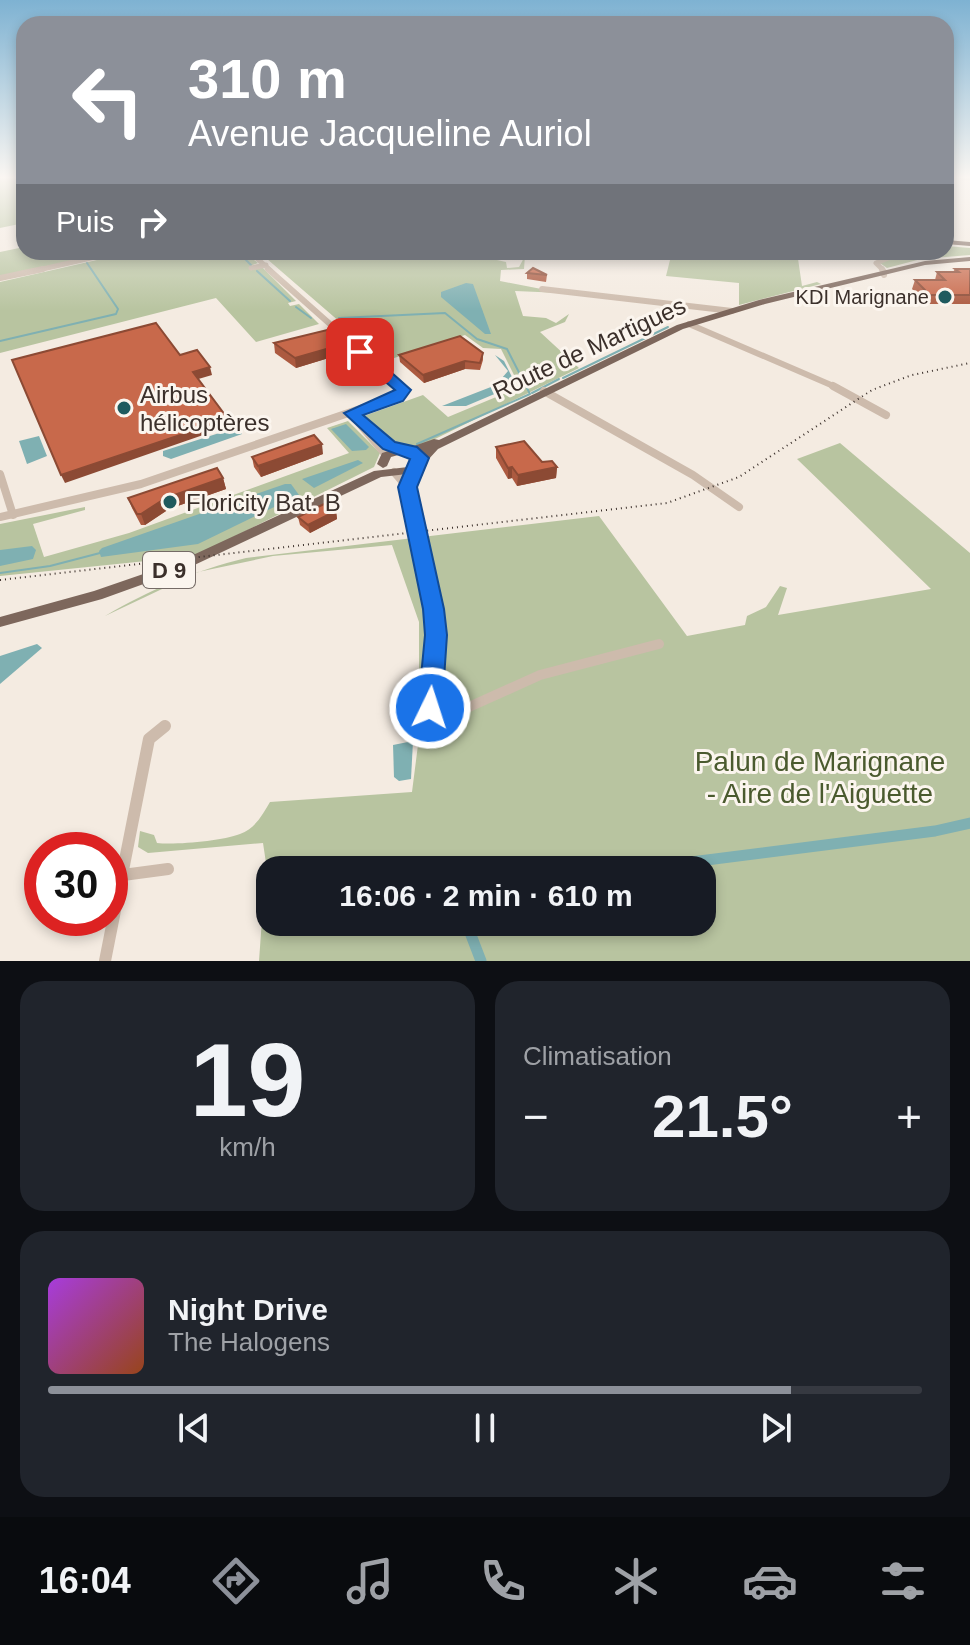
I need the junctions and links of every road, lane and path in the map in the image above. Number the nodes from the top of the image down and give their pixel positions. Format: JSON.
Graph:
{"nodes":[{"id":1,"x":81,"y":260,"type":"edge"},
{"id":2,"x":260,"y":260,"type":"edge"},
{"id":3,"x":883,"y":260,"type":"edge"},
{"id":4,"x":930,"y":260,"type":"edge"},
{"id":5,"x":266,"y":265,"type":"junction"},
{"id":6,"x":251,"y":268,"type":"dead end"},
{"id":7,"x":884,"y":272,"type":"junction"},
{"id":8,"x":0,"y":278,"type":"edge"},
{"id":9,"x":542,"y":289,"type":"dead end"},
{"id":10,"x":732,"y":311,"type":"junction"},
{"id":11,"x":689,"y":324,"type":"junction"},
{"id":12,"x":544,"y":391,"type":"junction"},
{"id":13,"x":352,"y":413,"type":"junction"},
{"id":14,"x":886,"y":415,"type":"dead end"},
{"id":15,"x":481,"y":422,"type":"junction"},
{"id":16,"x":406,"y":450,"type":"junction"},
{"id":17,"x":384,"y":460,"type":"junction"},
{"id":18,"x":418,"y":464,"type":"junction"},
{"id":19,"x":394,"y":472,"type":"junction"},
{"id":20,"x":0,"y":474,"type":"edge"},
{"id":21,"x":407,"y":487,"type":"junction"},
{"id":22,"x":314,"y":504,"type":"junction"},
{"id":23,"x":739,"y":507,"type":"dead end"},
{"id":24,"x":13,"y":515,"type":"junction"},
{"id":25,"x":0,"y":517,"type":"edge"},
{"id":26,"x":0,"y":621,"type":"edge"},
{"id":27,"x":659,"y":644,"type":"dead end"},
{"id":28,"x":165,"y":726,"type":"dead end"},
{"id":29,"x":128,"y":849,"type":"edge"},
{"id":30,"x":168,"y":869,"type":"dead end"},
{"id":31,"x":128,"y":874,"type":"edge"},
{"id":32,"x":110,"y":936,"type":"edge"},
{"id":33,"x":105,"y":961,"type":"edge"}],
"edges":[{"from":1,"to":8,"type":"street"},
{"from":2,"to":5,"type":"street"},
{"from":3,"to":7,"type":"street"},
{"from":4,"to":7,"type":"main road","name":"Route de Martigues"},
{"from":5,"to":6,"type":"street"},
{"from":5,"to":13,"type":"street"},
{"from":7,"to":10,"type":"main road","name":"Route de Martigues"},
{"from":9,"to":10,"type":"street"},
{"from":10,"to":11,"type":"main road","name":"Route de Martigues"},
{"from":11,"to":12,"type":"main road","name":"Route de Martigues"},
{"from":11,"to":14,"type":"street"},
{"from":12,"to":15,"type":"main road","name":"Route de Martigues"},
{"from":12,"to":23,"type":"street"},
{"from":13,"to":16,"type":"street"},
{"from":13,"to":17,"type":"street"},
{"from":13,"to":24,"type":"street"},
{"from":15,"to":16,"type":"main road","name":"Route de Martigues"},
{"from":15,"to":18,"type":"main road","name":"Route de Martigues"},
{"from":16,"to":17,"type":"main road","name":"Route de Martigues"},
{"from":16,"to":18,"type":"main road"},
{"from":17,"to":19,"type":"main road"},
{"from":17,"to":22,"type":"main road","number":"D 9"},
{"from":18,"to":19,"type":"main road"},
{"from":18,"to":21,"type":"street"},
{"from":19,"to":21,"type":"street"},
{"from":19,"to":22,"type":"main road","number":"D 9"},
{"from":20,"to":24,"type":"street"},
{"from":21,"to":27,"type":"street"},
{"from":22,"to":26,"type":"main road","number":"D 9"},
{"from":24,"to":25,"type":"street"},
{"from":28,"to":29,"type":"street"},
{"from":30,"to":31,"type":"street"},
{"from":32,"to":33,"type":"street"}]}
